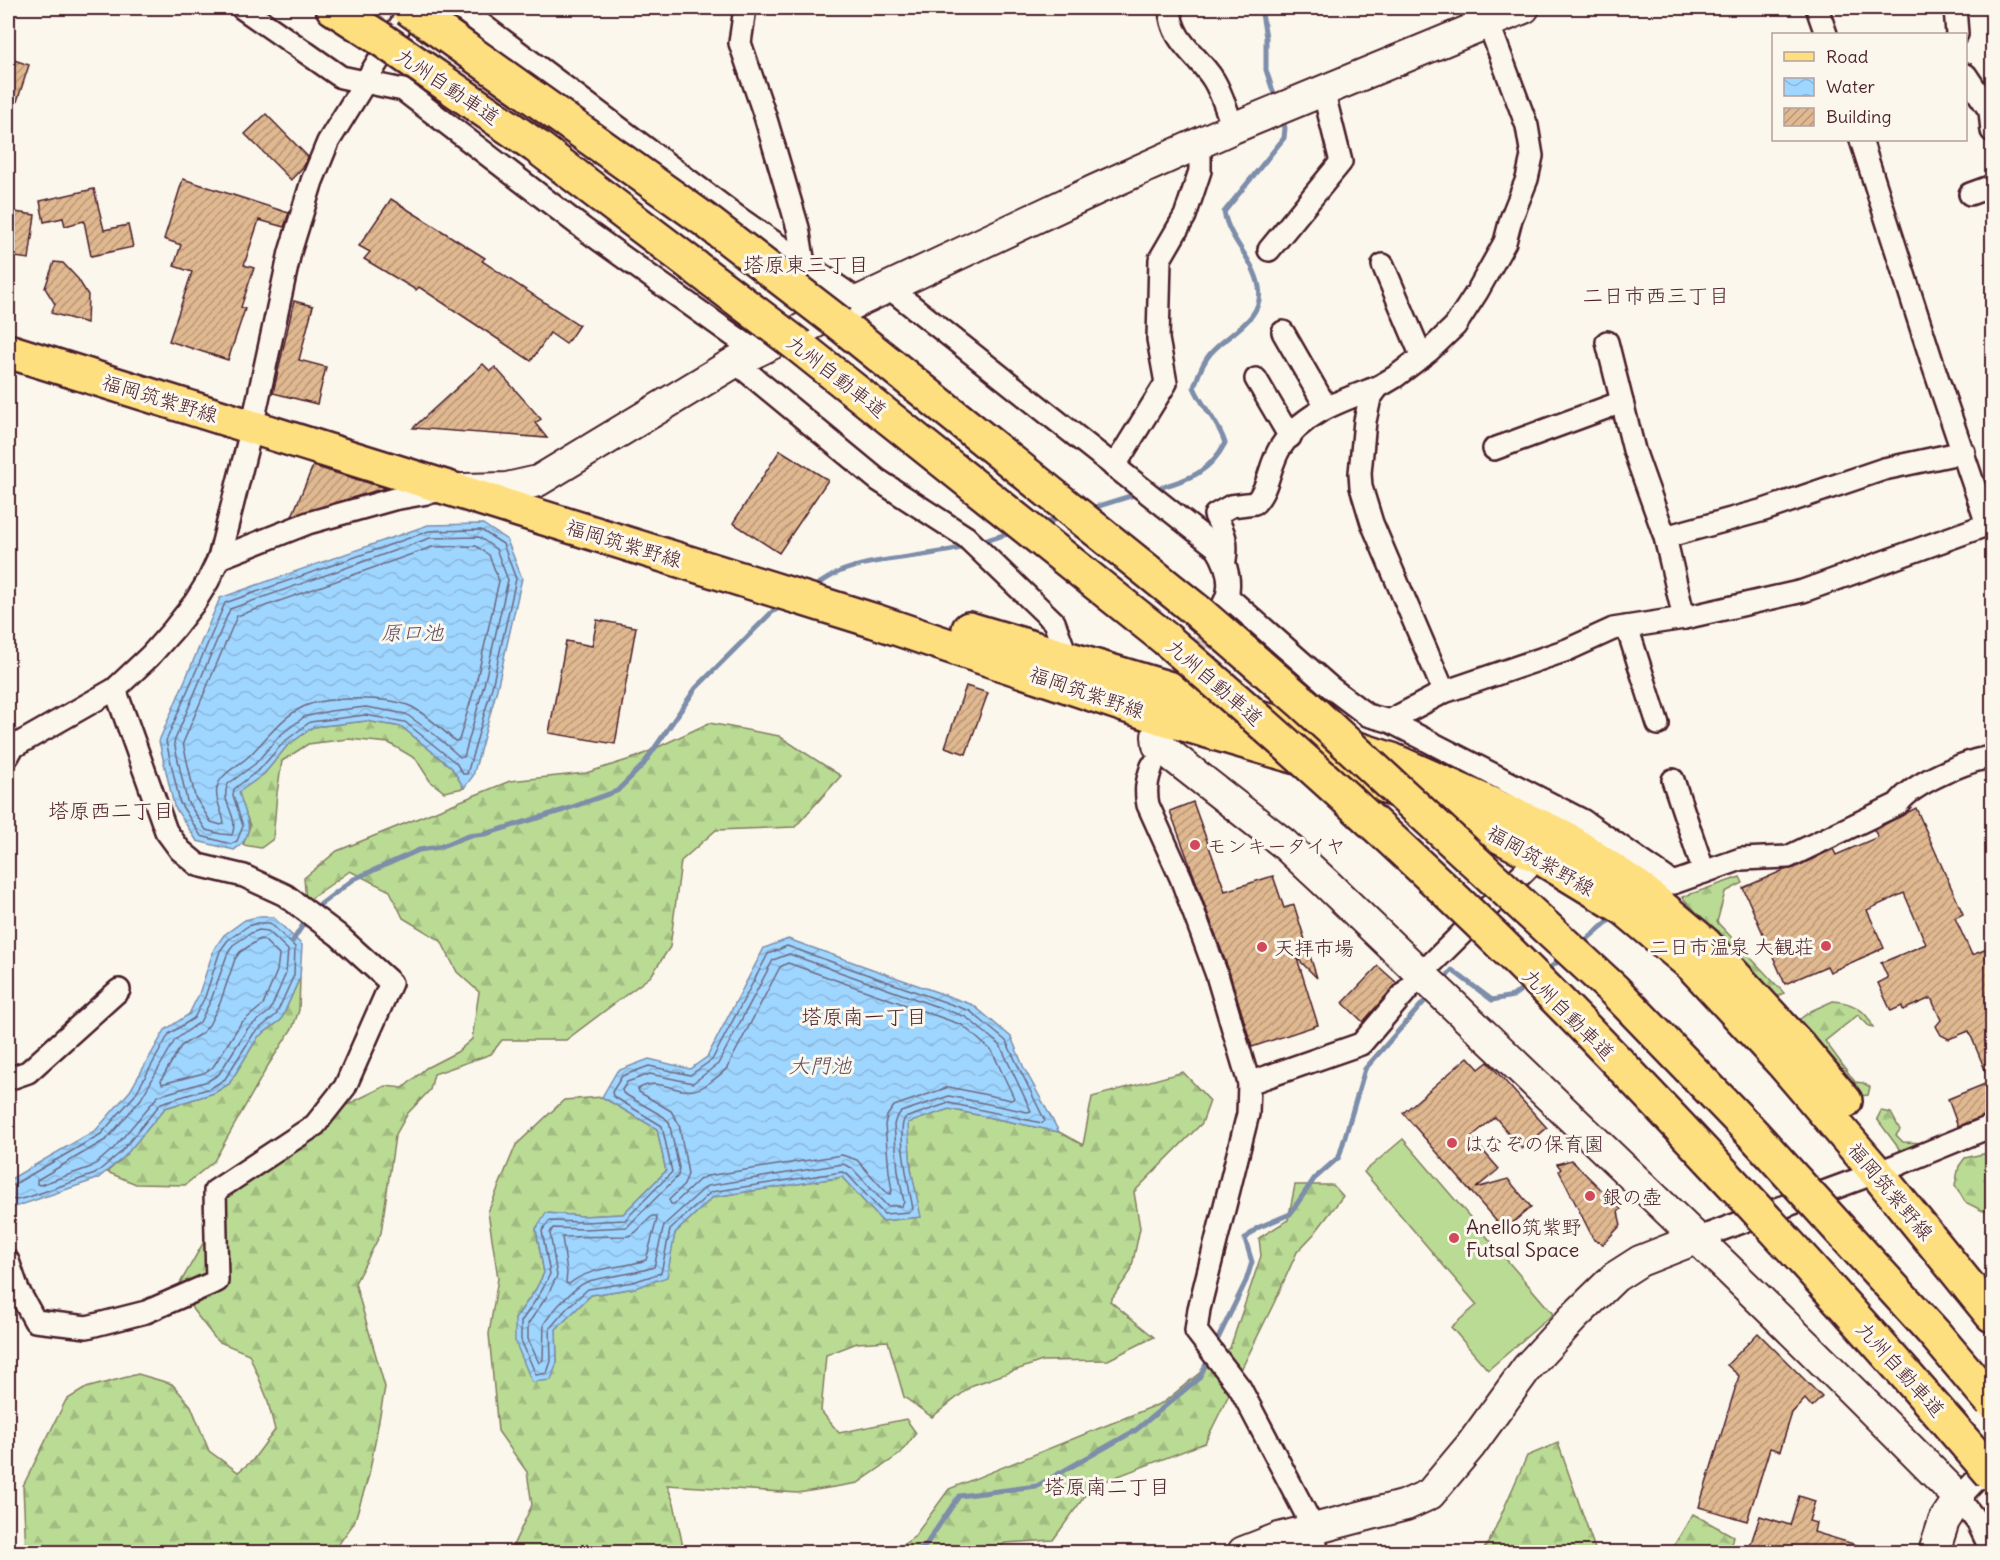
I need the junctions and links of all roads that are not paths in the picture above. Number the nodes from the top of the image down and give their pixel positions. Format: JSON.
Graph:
{"nodes":[{"id":1,"x":242,"y":8,"type":"edge"},
{"id":2,"x":333,"y":8,"type":"edge"},
{"id":3,"x":409,"y":8,"type":"edge"},
{"id":4,"x":460,"y":8,"type":"edge"},
{"id":5,"x":745,"y":8,"type":"edge"},
{"id":6,"x":1170,"y":8,"type":"edge"},
{"id":7,"x":1524,"y":8,"type":"edge"},
{"id":8,"x":1817,"y":8,"type":"edge"},
{"id":9,"x":1955,"y":8,"type":"edge"},
{"id":10,"x":1479,"y":15,"type":"edge"},
{"id":11,"x":1826,"y":33,"type":"edge"},
{"id":12,"x":1957,"y":33,"type":"edge"},
{"id":13,"x":1967,"y":78,"type":"edge"},
{"id":14,"x":365,"y":82,"type":"junction"},
{"id":15,"x":1323,"y":90,"type":"junction"},
{"id":16,"x":1233,"y":128,"type":"junction"},
{"id":17,"x":1992,"y":131,"type":"edge"},
{"id":18,"x":1861,"y":141,"type":"edge"},
{"id":19,"x":1200,"y":143,"type":"junction"},
{"id":20,"x":1992,"y":186,"type":"edge"},
{"id":21,"x":1970,"y":194,"type":"dead end"},
{"id":22,"x":1269,"y":250,"type":"dead end"},
{"id":23,"x":804,"y":264,"type":"junction"},
{"id":24,"x":1383,"y":265,"type":"dead end"},
{"id":25,"x":888,"y":287,"type":"junction"},
{"id":26,"x":849,"y":313,"type":"junction"},
{"id":27,"x":8,"y":329,"type":"edge"},
{"id":28,"x":1283,"y":332,"type":"dead end"},
{"id":29,"x":1607,"y":342,"type":"dead end"},
{"id":30,"x":8,"y":351,"type":"edge"},
{"id":31,"x":745,"y":357,"type":"junction"},
{"id":32,"x":1422,"y":357,"type":"junction"},
{"id":33,"x":1256,"y":379,"type":"dead end"},
{"id":34,"x":1378,"y":387,"type":"junction"},
{"id":35,"x":1622,"y":402,"type":"junction"},
{"id":36,"x":1326,"y":407,"type":"junction"},
{"id":37,"x":254,"y":417,"type":"junction"},
{"id":38,"x":1290,"y":437,"type":"junction"},
{"id":39,"x":1494,"y":449,"type":"dead end"},
{"id":40,"x":1964,"y":452,"type":"junction"},
{"id":41,"x":1114,"y":467,"type":"junction"},
{"id":42,"x":507,"y":488,"type":"junction"},
{"id":43,"x":448,"y":490,"type":"junction"},
{"id":44,"x":1991,"y":524,"type":"edge"},
{"id":45,"x":1665,"y":537,"type":"junction"},
{"id":46,"x":219,"y":558,"type":"junction"},
{"id":47,"x":1225,"y":560,"type":"junction"},
{"id":48,"x":1216,"y":604,"type":"junction"},
{"id":49,"x":1684,"y":618,"type":"junction"},
{"id":50,"x":1627,"y":627,"type":"junction"},
{"id":51,"x":1068,"y":660,"type":"junction"},
{"id":52,"x":115,"y":689,"type":"junction"},
{"id":53,"x":1444,"y":692,"type":"junction"},
{"id":54,"x":1169,"y":704,"type":"junction"},
{"id":55,"x":1389,"y":721,"type":"junction"},
{"id":56,"x":1658,"y":724,"type":"dead end"},
{"id":57,"x":9,"y":749,"type":"edge"},
{"id":58,"x":1992,"y":757,"type":"edge"},
{"id":59,"x":1152,"y":766,"type":"dead end"},
{"id":60,"x":1673,"y":780,"type":"dead end"},
{"id":61,"x":1561,"y":837,"type":"junction"},
{"id":62,"x":1704,"y":872,"type":"junction"},
{"id":63,"x":1421,"y":974,"type":"junction"},
{"id":64,"x":118,"y":990,"type":"dead end"},
{"id":65,"x":8,"y":1079,"type":"edge"},
{"id":66,"x":1249,"y":1083,"type":"junction"},
{"id":67,"x":1992,"y":1126,"type":"edge"},
{"id":68,"x":1887,"y":1169,"type":"junction"},
{"id":69,"x":1696,"y":1239,"type":"junction"},
{"id":70,"x":8,"y":1261,"type":"edge"},
{"id":71,"x":1992,"y":1281,"type":"edge"},
{"id":72,"x":1992,"y":1315,"type":"edge"},
{"id":73,"x":1992,"y":1402,"type":"edge"},
{"id":74,"x":1992,"y":1463,"type":"edge"},
{"id":75,"x":1992,"y":1473,"type":"edge"},
{"id":76,"x":1959,"y":1497,"type":"junction"},
{"id":77,"x":1316,"y":1541,"type":"edge"},
{"id":78,"x":1243,"y":1552,"type":"edge"},
{"id":79,"x":1934,"y":1552,"type":"edge"},
{"id":80,"x":1992,"y":1552,"type":"edge"}],
"edges":[{"from":1,"to":14,"type":"street"},
{"from":2,"to":75,"type":"main road","name":"九州自動車道","bridge":true},
{"from":3,"to":14,"type":"street"},
{"from":3,"to":26,"type":"main road","name":"九州自動車道","bridge":true},
{"from":4,"to":23,"type":"street"},
{"from":5,"to":23,"type":"street"},
{"from":6,"to":16,"type":"street"},
{"from":7,"to":10,"type":"street"},
{"from":8,"to":11,"type":"street"},
{"from":9,"to":12,"type":"street"},
{"from":10,"to":15,"type":"street"},
{"from":10,"to":32,"type":"street"},
{"from":13,"to":17,"type":"street"},
{"from":14,"to":31,"type":"street"},
{"from":14,"to":37,"type":"street"},
{"from":15,"to":16,"type":"street"},
{"from":15,"to":22,"type":"street"},
{"from":16,"to":19,"type":"street"},
{"from":18,"to":40,"type":"street"},
{"from":19,"to":25,"type":"street"},
{"from":19,"to":41,"type":"street"},
{"from":20,"to":21,"type":"street"},
{"from":23,"to":26,"type":"street"},
{"from":24,"to":32,"type":"street"},
{"from":25,"to":26,"type":"street"},
{"from":25,"to":41,"type":"street"},
{"from":26,"to":31,"type":"street"},
{"from":26,"to":48,"type":"main road","name":"九州自動車道"},
{"from":27,"to":37,"type":"main road","name":"福岡筑紫野線"},
{"from":28,"to":36,"type":"street"},
{"from":29,"to":35,"type":"street"},
{"from":30,"to":37,"type":"main road","name":"福岡筑紫野線"},
{"from":31,"to":42,"type":"street"},
{"from":31,"to":51,"type":"street"},
{"from":32,"to":34,"type":"street"},
{"from":33,"to":38,"type":"street"},
{"from":34,"to":36,"type":"street"},
{"from":34,"to":53,"type":"street"},
{"from":35,"to":39,"type":"street"},
{"from":35,"to":45,"type":"street"},
{"from":36,"to":38,"type":"street"},
{"from":37,"to":42,"type":"main road","name":"福岡筑紫野線"},
{"from":37,"to":43,"type":"main road","name":"福岡筑紫野線"},
{"from":37,"to":46,"type":"street"},
{"from":38,"to":47,"type":"street"},
{"from":40,"to":44,"type":"street"},
{"from":40,"to":45,"type":"street"},
{"from":41,"to":47,"type":"street"},
{"from":42,"to":43,"type":"street"},
{"from":42,"to":51,"type":"main road","name":"福岡筑紫野線"},
{"from":43,"to":46,"type":"street"},
{"from":43,"to":54,"type":"main road","name":"福岡筑紫野線"},
{"from":44,"to":49,"type":"street"},
{"from":45,"to":49,"type":"street"},
{"from":46,"to":52,"type":"street"},
{"from":47,"to":48,"type":"street"},
{"from":48,"to":55,"type":"street"},
{"from":48,"to":73,"type":"main road","name":"九州自動車道","bridge":true},
{"from":49,"to":50,"type":"street"},
{"from":50,"to":53,"type":"street"},
{"from":50,"to":56,"type":"street"},
{"from":51,"to":54,"type":"main road","name":"福岡筑紫野線"},
{"from":52,"to":57,"type":"street"},
{"from":52,"to":70,"type":"street"},
{"from":53,"to":55,"type":"street"},
{"from":54,"to":61,"type":"main road","name":"福岡筑紫野線"},
{"from":54,"to":63,"type":"street"},
{"from":55,"to":61,"type":"street"},
{"from":58,"to":62,"type":"street"},
{"from":59,"to":66,"type":"street"},
{"from":60,"to":62,"type":"street"},
{"from":61,"to":62,"type":"street"},
{"from":61,"to":63,"type":"street"},
{"from":61,"to":68,"type":"main road","name":"福岡筑紫野線"},
{"from":63,"to":66,"type":"street"},
{"from":63,"to":69,"type":"street"},
{"from":64,"to":65,"type":"street"},
{"from":66,"to":77,"type":"street"},
{"from":67,"to":68,"type":"street"},
{"from":68,"to":69,"type":"street"},
{"from":68,"to":71,"type":"main road","name":"福岡筑紫野線"},
{"from":68,"to":72,"type":"main road","name":"福岡筑紫野線"},
{"from":69,"to":76,"type":"street"},
{"from":69,"to":77,"type":"street"},
{"from":74,"to":76,"type":"street"},
{"from":76,"to":79,"type":"street"},
{"from":76,"to":80,"type":"street"},
{"from":77,"to":78,"type":"street"}]}
